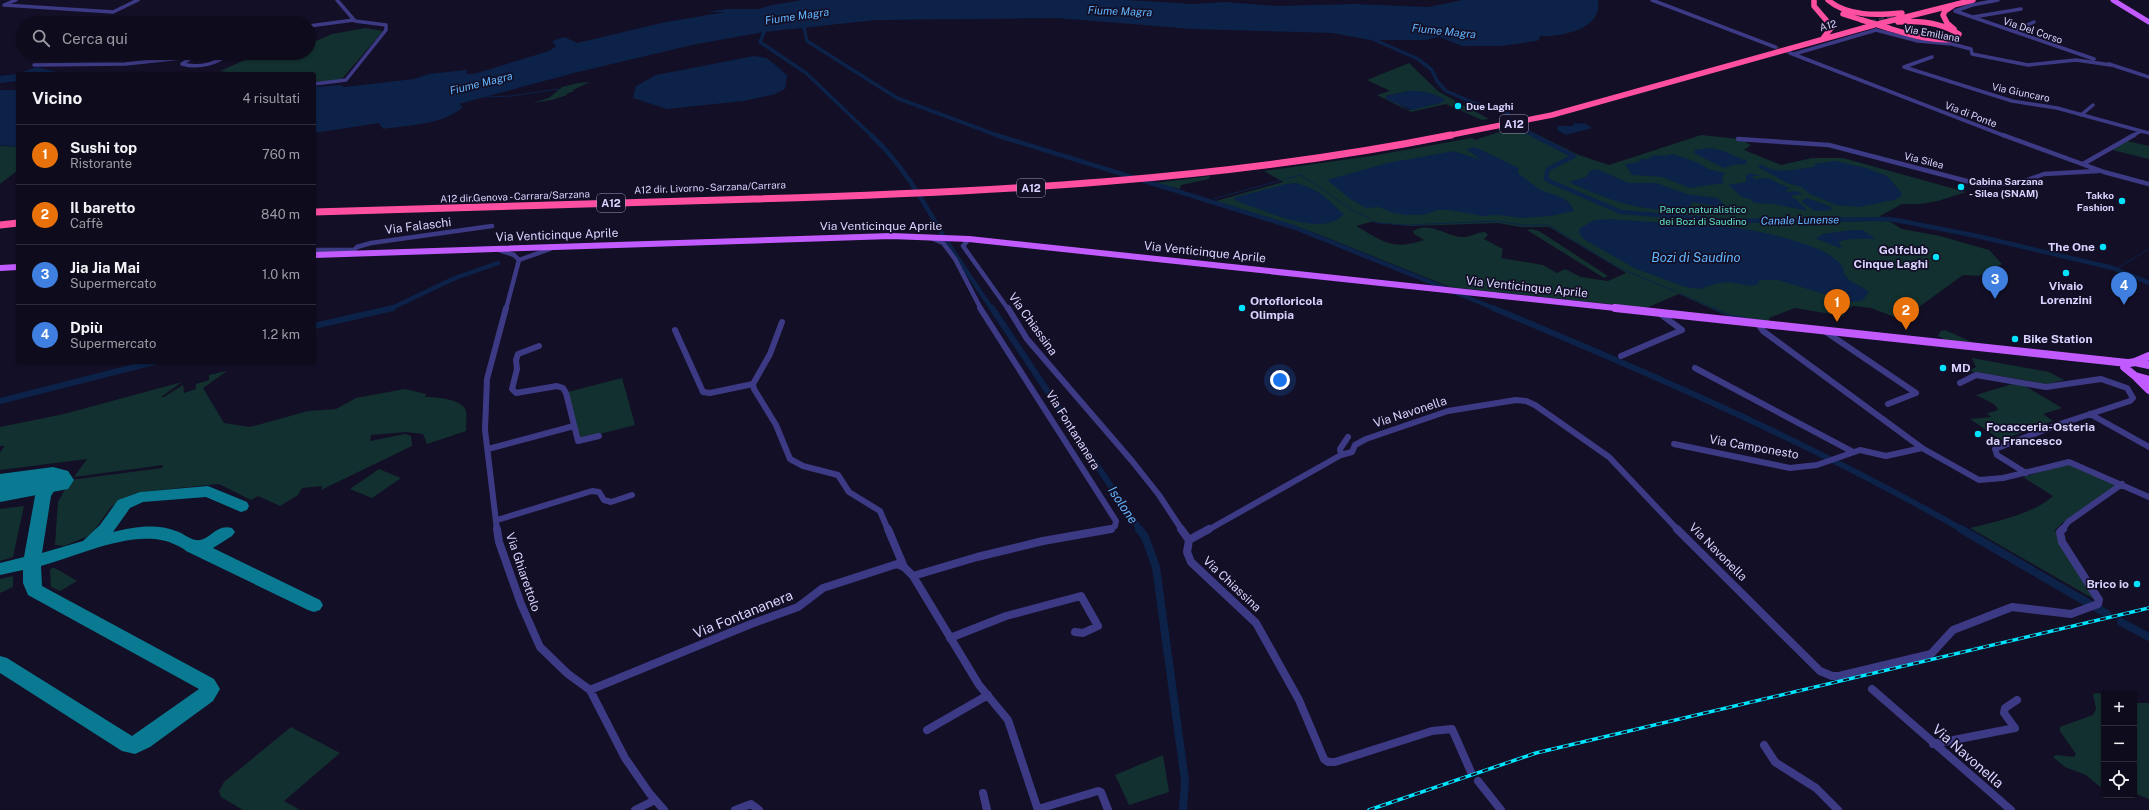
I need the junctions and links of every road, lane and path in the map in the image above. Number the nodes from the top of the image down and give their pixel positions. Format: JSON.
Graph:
{"nodes":[{"id":1,"x":16,"y":0,"type":"edge"},
{"id":2,"x":138,"y":0,"type":"edge"},
{"id":3,"x":337,"y":0,"type":"edge"},
{"id":4,"x":1652,"y":0,"type":"edge"},
{"id":5,"x":1814,"y":0,"type":"edge"},
{"id":6,"x":1822,"y":0,"type":"edge"},
{"id":7,"x":1828,"y":0,"type":"edge"},
{"id":8,"x":1974,"y":0,"type":"edge"},
{"id":9,"x":1998,"y":0,"type":"edge"},
{"id":10,"x":2109,"y":0,"type":"edge"},
{"id":11,"x":2113,"y":0,"type":"edge"},
{"id":12,"x":2116,"y":0,"type":"edge"},
{"id":13,"x":1960,"y":1,"type":"edge"},
{"id":14,"x":2121,"y":6,"type":"junction"},
{"id":15,"x":2021,"y":10,"type":"dead end"},
{"id":16,"x":1915,"y":11,"type":"junction"},
{"id":17,"x":1903,"y":14,"type":"tunnel mouth"},
{"id":18,"x":1972,"y":17,"type":"junction"},
{"id":19,"x":354,"y":20,"type":"junction"},
{"id":20,"x":2034,"y":22,"type":"dead end"},
{"id":21,"x":2149,"y":22,"type":"edge"},
{"id":22,"x":1875,"y":24,"type":"junction"},
{"id":23,"x":316,"y":25,"type":"edge"},
{"id":24,"x":2012,"y":31,"type":"junction"},
{"id":25,"x":1959,"y":34,"type":"junction"},
{"id":26,"x":1824,"y":37,"type":"junction"},
{"id":27,"x":1775,"y":47,"type":"tunnel mouth"},
{"id":28,"x":1792,"y":54,"type":"joint"},
{"id":29,"x":1932,"y":57,"type":"dead end"},
{"id":30,"x":170,"y":60,"type":"edge"},
{"id":31,"x":189,"y":60,"type":"edge"},
{"id":32,"x":219,"y":60,"type":"edge"},
{"id":33,"x":2111,"y":64,"type":"junction"},
{"id":34,"x":34,"y":65,"type":"dead end"},
{"id":35,"x":2149,"y":77,"type":"edge"},
{"id":36,"x":316,"y":84,"type":"edge"},
{"id":37,"x":2093,"y":105,"type":"dead end"},
{"id":38,"x":2081,"y":115,"type":"junction"},
{"id":39,"x":2142,"y":131,"type":"junction"},
{"id":40,"x":2149,"y":133,"type":"edge"},
{"id":41,"x":1738,"y":139,"type":"dead end"},
{"id":42,"x":2083,"y":164,"type":"junction"},
{"id":43,"x":2104,"y":172,"type":"junction"},
{"id":44,"x":1135,"y":179,"type":"junction"},
{"id":45,"x":2149,"y":184,"type":"edge"},
{"id":46,"x":919,"y":193,"type":"junction"},
{"id":47,"x":316,"y":210,"type":"edge"},
{"id":48,"x":16,"y":225,"type":"edge"},
{"id":49,"x":0,"y":226,"type":"edge"},
{"id":50,"x":492,"y":226,"type":"dead end"},
{"id":51,"x":929,"y":237,"type":"junction"},
{"id":52,"x":968,"y":239,"type":"junction"},
{"id":53,"x":316,"y":250,"type":"edge"},
{"id":54,"x":499,"y":250,"type":"junction"},
{"id":55,"x":528,"y":251,"type":"junction"},
{"id":56,"x":351,"y":252,"type":"junction"},
{"id":57,"x":316,"y":255,"type":"edge"},
{"id":58,"x":518,"y":258,"type":"junction"},
{"id":59,"x":16,"y":267,"type":"edge"},
{"id":60,"x":0,"y":268,"type":"edge"},
{"id":61,"x":1659,"y":313,"type":"junction"},
{"id":62,"x":782,"y":322,"type":"dead end"},
{"id":63,"x":1758,"y":324,"type":"junction"},
{"id":64,"x":675,"y":330,"type":"dead end"},
{"id":65,"x":1825,"y":331,"type":"junction"},
{"id":66,"x":539,"y":346,"type":"dead end"},
{"id":67,"x":1621,"y":356,"type":"dead end"},
{"id":68,"x":2149,"y":356,"type":"edge"},
{"id":69,"x":2129,"y":365,"type":"junction"},
{"id":70,"x":2149,"y":365,"type":"edge"},
{"id":71,"x":1695,"y":368,"type":"dead end"},
{"id":72,"x":2135,"y":376,"type":"junction"},
{"id":73,"x":2149,"y":380,"type":"edge"},
{"id":74,"x":1960,"y":383,"type":"dead end"},
{"id":75,"x":753,"y":384,"type":"junction"},
{"id":76,"x":2149,"y":390,"type":"edge"},
{"id":77,"x":1888,"y":404,"type":"dead end"},
{"id":78,"x":2090,"y":414,"type":"junction"},
{"id":79,"x":574,"y":426,"type":"junction"},
{"id":80,"x":599,"y":436,"type":"dead end"},
{"id":81,"x":1348,"y":437,"type":"dead end"},
{"id":82,"x":1674,"y":444,"type":"dead end"},
{"id":83,"x":2149,"y":447,"type":"edge"},
{"id":84,"x":1922,"y":448,"type":"junction"},
{"id":85,"x":488,"y":450,"type":"junction"},
{"id":86,"x":1853,"y":452,"type":"junction"},
{"id":87,"x":1346,"y":454,"type":"junction"},
{"id":88,"x":2026,"y":473,"type":"junction"},
{"id":89,"x":2122,"y":484,"type":"junction"},
{"id":90,"x":632,"y":495,"type":"dead end"},
{"id":91,"x":2149,"y":497,"type":"edge"},
{"id":92,"x":497,"y":520,"type":"junction"},
{"id":93,"x":1189,"y":540,"type":"junction"},
{"id":94,"x":904,"y":567,"type":"junction"},
{"id":95,"x":913,"y":576,"type":"junction"},
{"id":96,"x":1075,"y":632,"type":"dead end"},
{"id":97,"x":950,"y":638,"type":"junction"},
{"id":98,"x":590,"y":690,"type":"junction"},
{"id":99,"x":1872,"y":690,"type":"dead end"},
{"id":100,"x":988,"y":695,"type":"junction"},
{"id":101,"x":2017,"y":700,"type":"dead end"},
{"id":102,"x":927,"y":730,"type":"dead end"},
{"id":103,"x":1933,"y":744,"type":"junction"},
{"id":104,"x":1764,"y":745,"type":"dead end"},
{"id":105,"x":1471,"y":772,"type":"dead end"},
{"id":106,"x":1478,"y":781,"type":"dead end"},
{"id":107,"x":983,"y":793,"type":"dead end"},
{"id":108,"x":655,"y":800,"type":"junction"},
{"id":109,"x":635,"y":810,"type":"edge"},
{"id":110,"x":664,"y":810,"type":"edge"},
{"id":111,"x":735,"y":810,"type":"edge"},
{"id":112,"x":759,"y":810,"type":"edge"},
{"id":113,"x":987,"y":810,"type":"edge"},
{"id":114,"x":1038,"y":810,"type":"edge"},
{"id":115,"x":1108,"y":810,"type":"edge"},
{"id":116,"x":1501,"y":810,"type":"edge"},
{"id":117,"x":1838,"y":810,"type":"edge"},
{"id":118,"x":2011,"y":810,"type":"edge"}],
"edges":[{"from":1,"to":2,"type":"street"},
{"from":3,"to":19,"type":"street"},
{"from":4,"to":27,"type":"street"},
{"from":5,"to":26,"type":"highway"},
{"from":6,"to":25,"type":"highway","bridge":true},
{"from":7,"to":16,"type":"highway"},
{"from":8,"to":13,"type":"highway","name":"A12","number":"A12"},
{"from":9,"to":18,"type":"street","name":"Via Del Corso"},
{"from":10,"to":14,"type":"main road"},
{"from":11,"to":14,"type":"main road"},
{"from":12,"to":14,"type":"main road"},
{"from":13,"to":16,"type":"highway","name":"A12","number":"A12"},
{"from":13,"to":22,"type":"highway","name":"A12","number":"A12"},
{"from":13,"to":25,"type":"highway"},
{"from":14,"to":21,"type":"main road"},
{"from":15,"to":18,"type":"street"},
{"from":16,"to":17,"type":"highway","name":"A12","number":"A12"},
{"from":18,"to":24,"type":"street","name":"Via Del Corso"},
{"from":19,"to":23,"type":"street"},
{"from":19,"to":36,"type":"street"},
{"from":20,"to":24,"type":"street"},
{"from":22,"to":25,"type":"highway"},
{"from":22,"to":26,"type":"highway","name":"A12","number":"A12"},
{"from":22,"to":44,"type":"highway","name":"A12","number":"A12"},
{"from":24,"to":33,"type":"street","name":"Via Del Corso"},
{"from":26,"to":44,"type":"highway","name":"A12","number":"A12"},
{"from":28,"to":33,"type":"street","name":"Via Emiliana"},
{"from":28,"to":42,"type":"street","name":"Via di Ponte"},
{"from":29,"to":38,"type":"street","name":"Via Giuncaro"},
{"from":30,"to":34,"type":"street"},
{"from":31,"to":32,"type":"street"},
{"from":33,"to":35,"type":"street","name":"Via Del Corso"},
{"from":37,"to":38,"type":"street"},
{"from":38,"to":39,"type":"street","name":"Via Giuncaro"},
{"from":39,"to":40,"type":"street","name":"Via Giuncaro"},
{"from":39,"to":42,"type":"street"},
{"from":41,"to":43,"type":"street","name":"Via Silea"},
{"from":42,"to":43,"type":"street","name":"Via di Ponte"},
{"from":43,"to":45,"type":"street","name":"Via di Ponte"},
{"from":44,"to":46,"type":"highway","name":"A12 dir.Genova - Carrara/Sarzana","number":"A12"},
{"from":44,"to":46,"type":"highway","number":"A12"},
{"from":46,"to":47,"type":"highway","name":"A12 dir.Genova - Carrara/Sarzana","number":"A12"},
{"from":48,"to":49,"type":"highway"},
{"from":50,"to":56,"type":"street","name":"Via Falaschi"},
{"from":51,"to":52,"type":"main road","name":"Via Venticinque Aprile"},
{"from":51,"to":55,"type":"main road","name":"Via Venticinque Aprile"},
{"from":51,"to":95,"type":"street","name":"Via Fontananera"},
{"from":52,"to":61,"type":"main road","name":"Via Venticinque Aprile"},
{"from":52,"to":93,"type":"street","name":"Via Chiassina"},
{"from":53,"to":56,"type":"street"},
{"from":54,"to":55,"type":"main road","name":"Via Venticinque Aprile"},
{"from":54,"to":56,"type":"main road","name":"Via Venticinque Aprile"},
{"from":54,"to":58,"type":"street"},
{"from":55,"to":58,"type":"street"},
{"from":56,"to":57,"type":"main road","name":"Via Venticinque Aprile"},
{"from":58,"to":85,"type":"street","name":"Via Ghiarettolo"},
{"from":59,"to":60,"type":"main road"},
{"from":61,"to":63,"type":"main road","name":"Via Venticinque Aprile"},
{"from":61,"to":67,"type":"street"},
{"from":62,"to":75,"type":"street"},
{"from":63,"to":65,"type":"main road","name":"Via Venticinque Aprile"},
{"from":63,"to":84,"type":"street"},
{"from":64,"to":75,"type":"street"},
{"from":65,"to":69,"type":"main road","name":"Via Venticinque Aprile"},
{"from":65,"to":77,"type":"street"},
{"from":66,"to":79,"type":"street"},
{"from":68,"to":69,"type":"main road"},
{"from":69,"to":70,"type":"main road"},
{"from":69,"to":72,"type":"main road"},
{"from":71,"to":86,"type":"street"},
{"from":72,"to":73,"type":"main road"},
{"from":72,"to":76,"type":"main road"},
{"from":74,"to":78,"type":"street"},
{"from":75,"to":94,"type":"street"},
{"from":78,"to":83,"type":"street"},
{"from":78,"to":88,"type":"street"},
{"from":79,"to":80,"type":"street"},
{"from":79,"to":85,"type":"street"},
{"from":81,"to":87,"type":"street"},
{"from":82,"to":86,"type":"street","name":"Via Camponesto"},
{"from":84,"to":86,"type":"street","name":"Via Camponesto"},
{"from":84,"to":88,"type":"street"},
{"from":85,"to":92,"type":"street","name":"Via Ghiarettolo"},
{"from":87,"to":89,"type":"street","name":"Via Navonella"},
{"from":87,"to":93,"type":"street","name":"Via Navonella"},
{"from":88,"to":89,"type":"street"},
{"from":89,"to":91,"type":"street"},
{"from":90,"to":92,"type":"street"},
{"from":92,"to":98,"type":"street","name":"Via Ghiarettolo"},
{"from":93,"to":105,"type":"street","name":"Via Chiassina"},
{"from":94,"to":95,"type":"street"},
{"from":94,"to":98,"type":"street","name":"Via Fontananera"},
{"from":95,"to":97,"type":"street"},
{"from":96,"to":97,"type":"street"},
{"from":97,"to":100,"type":"street"},
{"from":98,"to":108,"type":"street","name":"Via Ghiarettolo"},
{"from":99,"to":103,"type":"street","name":"Via Navonella"},
{"from":100,"to":102,"type":"street"},
{"from":100,"to":114,"type":"street"},
{"from":101,"to":103,"type":"street"},
{"from":103,"to":118,"type":"street","name":"Via Navonella"},
{"from":104,"to":117,"type":"street"},
{"from":106,"to":116,"type":"street"},
{"from":107,"to":113,"type":"street"},
{"from":108,"to":109,"type":"street"},
{"from":108,"to":110,"type":"street","name":"Via Ghiarettolo"},
{"from":111,"to":112,"type":"street"},
{"from":114,"to":115,"type":"street"}]}
